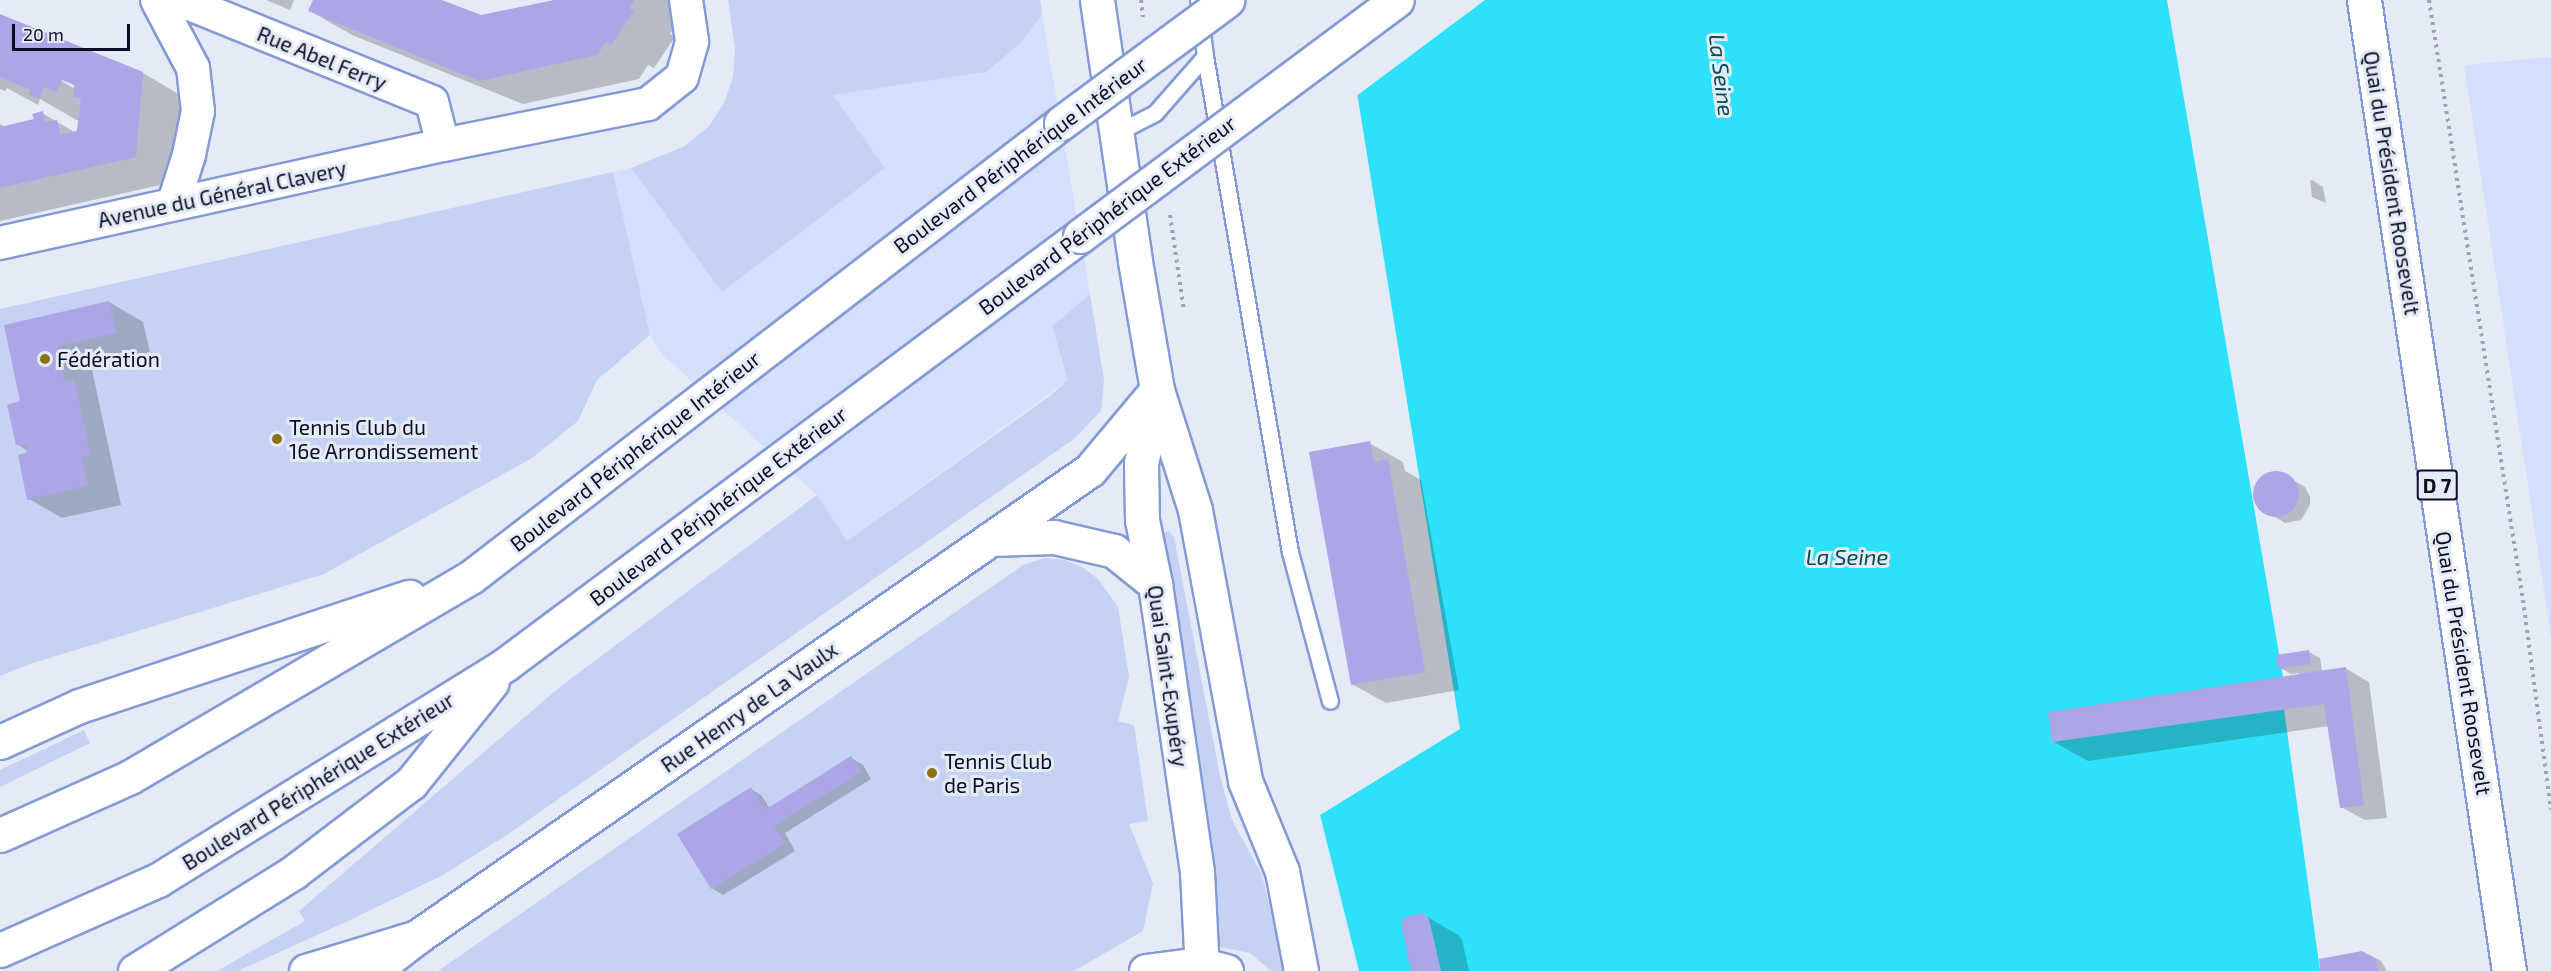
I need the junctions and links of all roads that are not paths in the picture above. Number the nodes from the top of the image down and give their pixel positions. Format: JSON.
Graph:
{"nodes":[{"id":1,"x":157,"y":0,"type":"edge"},
{"id":2,"x":170,"y":0,"type":"edge"},
{"id":3,"x":686,"y":0,"type":"edge"},
{"id":4,"x":1096,"y":0,"type":"edge"},
{"id":5,"x":1198,"y":0,"type":"edge"},
{"id":6,"x":1227,"y":0,"type":"edge"},
{"id":7,"x":1397,"y":0,"type":"edge"},
{"id":8,"x":2364,"y":0,"type":"edge"},
{"id":9,"x":1205,"y":56,"type":"junction"},
{"id":10,"x":1116,"y":134,"type":"junction"},
{"id":11,"x":443,"y":145,"type":"junction"},
{"id":12,"x":172,"y":205,"type":"junction"},
{"id":13,"x":0,"y":243,"type":"edge"},
{"id":14,"x":1157,"y":390,"type":"junction"},
{"id":15,"x":990,"y":539,"type":"junction"},
{"id":16,"x":471,"y":577,"type":"junction"},
{"id":17,"x":1155,"y":584,"type":"junction"},
{"id":18,"x":506,"y":664,"type":"junction"},
{"id":19,"x":1330,"y":701,"type":"dead end"},
{"id":20,"x":0,"y":742,"type":"edge"},
{"id":21,"x":0,"y":835,"type":"edge"},
{"id":22,"x":417,"y":937,"type":"junction"},
{"id":23,"x":0,"y":950,"type":"edge"},
{"id":24,"x":1207,"y":969,"type":"edge"},
{"id":25,"x":135,"y":971,"type":"edge"},
{"id":26,"x":306,"y":971,"type":"edge"},
{"id":27,"x":373,"y":971,"type":"edge"},
{"id":28,"x":1146,"y":971,"type":"edge"},
{"id":29,"x":1301,"y":971,"type":"edge"},
{"id":30,"x":2509,"y":971,"type":"edge"}],
"edges":[{"from":1,"to":12,"type":"street"},
{"from":2,"to":11,"type":"street","name":"Rue Abel Ferry"},
{"from":3,"to":11,"type":"street","name":"Avenue du Général Clavery"},
{"from":4,"to":10,"type":"main road","name":"Quai Saint-Exupéry"},
{"from":5,"to":9,"type":"lane"},
{"from":6,"to":16,"type":"main road","name":"Boulevard Périphérique Intérieur","bridge":true},
{"from":7,"to":18,"type":"main road","name":"Boulevard Périphérique Extérieur","bridge":true},
{"from":8,"to":30,"type":"main road","name":"Quai du Président Roosevelt","number":"D 7"},
{"from":9,"to":10,"type":"lane"},
{"from":9,"to":19,"type":"lane"},
{"from":10,"to":14,"type":"main road","name":"Quai Saint-Exupéry"},
{"from":11,"to":12,"type":"street","name":"Avenue du Général Clavery"},
{"from":12,"to":13,"type":"street","name":"Avenue du Général Clavery"},
{"from":14,"to":15,"type":"main road","name":"Rue Henry de La Vaulx"},
{"from":14,"to":17,"type":"main road","name":"Quai Saint-Exupéry"},
{"from":14,"to":29,"type":"main road","name":"Quai Saint-Exupéry"},
{"from":15,"to":17,"type":"main road"},
{"from":15,"to":22,"type":"main road","name":"Rue Henry de La Vaulx"},
{"from":16,"to":20,"type":"main road"},
{"from":16,"to":21,"type":"main road","name":"Boulevard Périphérique Intérieur"},
{"from":17,"to":24,"type":"main road","name":"Quai Saint-Exupéry"},
{"from":18,"to":23,"type":"main road","name":"Boulevard Périphérique Extérieur"},
{"from":18,"to":25,"type":"main road"},
{"from":22,"to":26,"type":"main road","name":"Rue Henry de La Vaulx"},
{"from":22,"to":27,"type":"main road"},
{"from":24,"to":28,"type":"street"}]}
